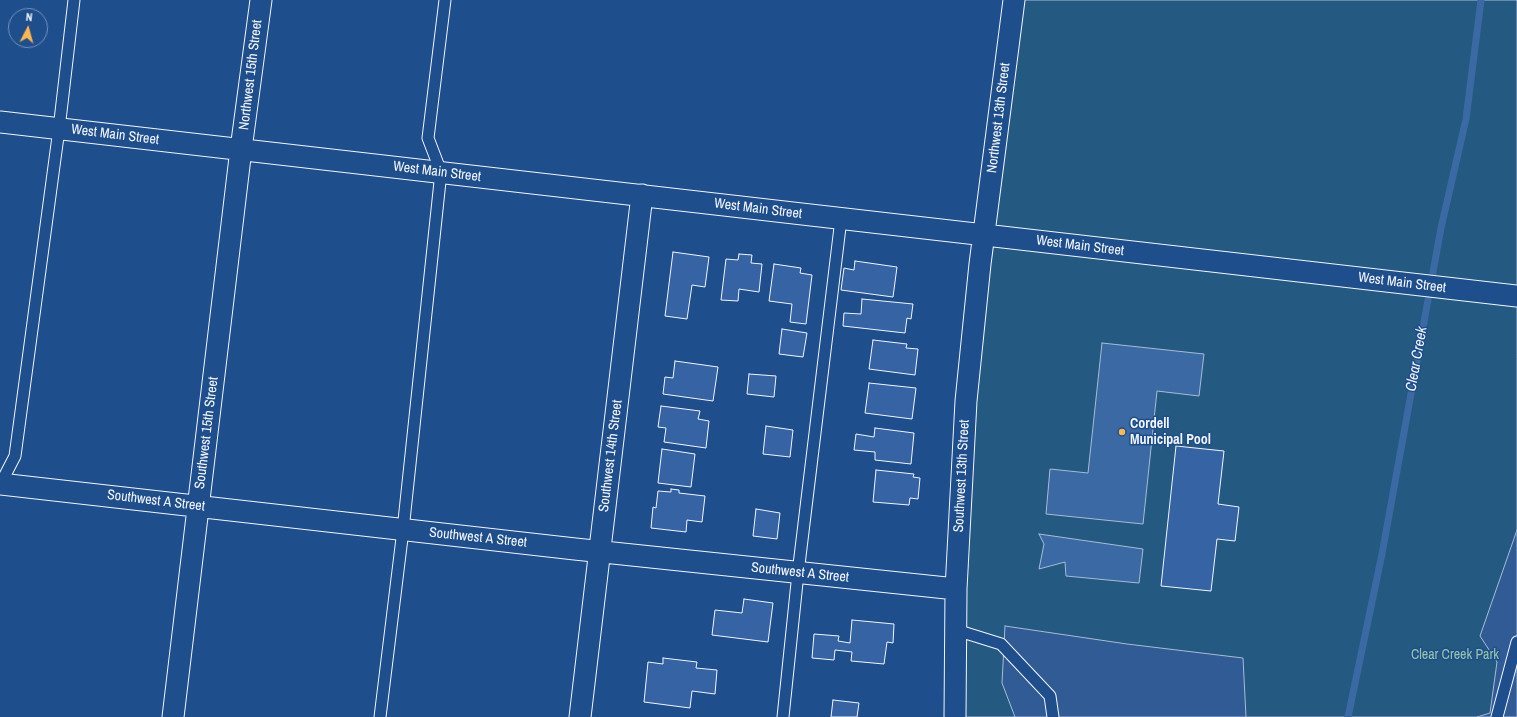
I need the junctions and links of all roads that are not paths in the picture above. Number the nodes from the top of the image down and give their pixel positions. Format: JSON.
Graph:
{"nodes":[{"id":1,"x":74,"y":0,"type":"edge"},
{"id":2,"x":261,"y":0,"type":"edge"},
{"id":3,"x":445,"y":0,"type":"edge"},
{"id":4,"x":1014,"y":0,"type":"edge"},
{"id":5,"x":0,"y":122,"type":"edge"},
{"id":6,"x":59,"y":128,"type":"junction"},
{"id":7,"x":241,"y":149,"type":"junction"},
{"id":8,"x":441,"y":172,"type":"junction"},
{"id":9,"x":642,"y":195,"type":"junction"},
{"id":10,"x":841,"y":219,"type":"junction"},
{"id":11,"x":985,"y":235,"type":"junction"},
{"id":12,"x":1517,"y":296,"type":"edge"},
{"id":13,"x":0,"y":484,"type":"edge"},
{"id":14,"x":198,"y":506,"type":"junction"},
{"id":15,"x":403,"y":530,"type":"junction"},
{"id":16,"x":600,"y":552,"type":"junction"},
{"id":17,"x":798,"y":573,"type":"junction"},
{"id":18,"x":956,"y":589,"type":"junction"},
{"id":19,"x":956,"y":630,"type":"junction"},
{"id":20,"x":1517,"y":642,"type":"edge"},
{"id":21,"x":173,"y":717,"type":"edge"},
{"id":22,"x":380,"y":717,"type":"edge"},
{"id":23,"x":580,"y":717,"type":"edge"},
{"id":24,"x":783,"y":717,"type":"edge"},
{"id":25,"x":955,"y":717,"type":"edge"},
{"id":26,"x":1053,"y":717,"type":"edge"},
{"id":27,"x":1497,"y":717,"type":"edge"}],
"edges":[{"from":1,"to":6,"type":"lane"},
{"from":2,"to":7,"type":"street","name":"Northwest 15th Street"},
{"from":3,"to":8,"type":"lane"},
{"from":4,"to":11,"type":"street","name":"Northwest 13th Street"},
{"from":5,"to":6,"type":"street","name":"West Main Street"},
{"from":6,"to":7,"type":"street","name":"West Main Street"},
{"from":6,"to":13,"type":"lane"},
{"from":7,"to":8,"type":"street","name":"West Main Street"},
{"from":7,"to":14,"type":"street","name":"Southwest 15th Street"},
{"from":8,"to":9,"type":"street","name":"West Main Street"},
{"from":8,"to":15,"type":"lane"},
{"from":9,"to":10,"type":"street","name":"West Main Street"},
{"from":9,"to":16,"type":"street","name":"Southwest 14th Street"},
{"from":10,"to":11,"type":"street","name":"West Main Street"},
{"from":10,"to":17,"type":"lane"},
{"from":11,"to":12,"type":"street","name":"West Main Street"},
{"from":11,"to":18,"type":"street","name":"Southwest 13th Street"},
{"from":13,"to":14,"type":"street","name":"Southwest A Street"},
{"from":14,"to":15,"type":"street","name":"Southwest A Street"},
{"from":14,"to":21,"type":"street","name":"Southwest 15th Street"},
{"from":15,"to":16,"type":"street","name":"Southwest A Street"},
{"from":15,"to":22,"type":"lane"},
{"from":16,"to":17,"type":"street","name":"Southwest A Street"},
{"from":16,"to":23,"type":"street","name":"Southwest 14th Street"},
{"from":17,"to":18,"type":"street","name":"Southwest A Street"},
{"from":17,"to":24,"type":"lane"},
{"from":18,"to":19,"type":"street","name":"Southwest 13th Street"},
{"from":19,"to":25,"type":"street","name":"Southwest 13th Street"},
{"from":19,"to":26,"type":"lane"},
{"from":20,"to":27,"type":"lane"}]}
